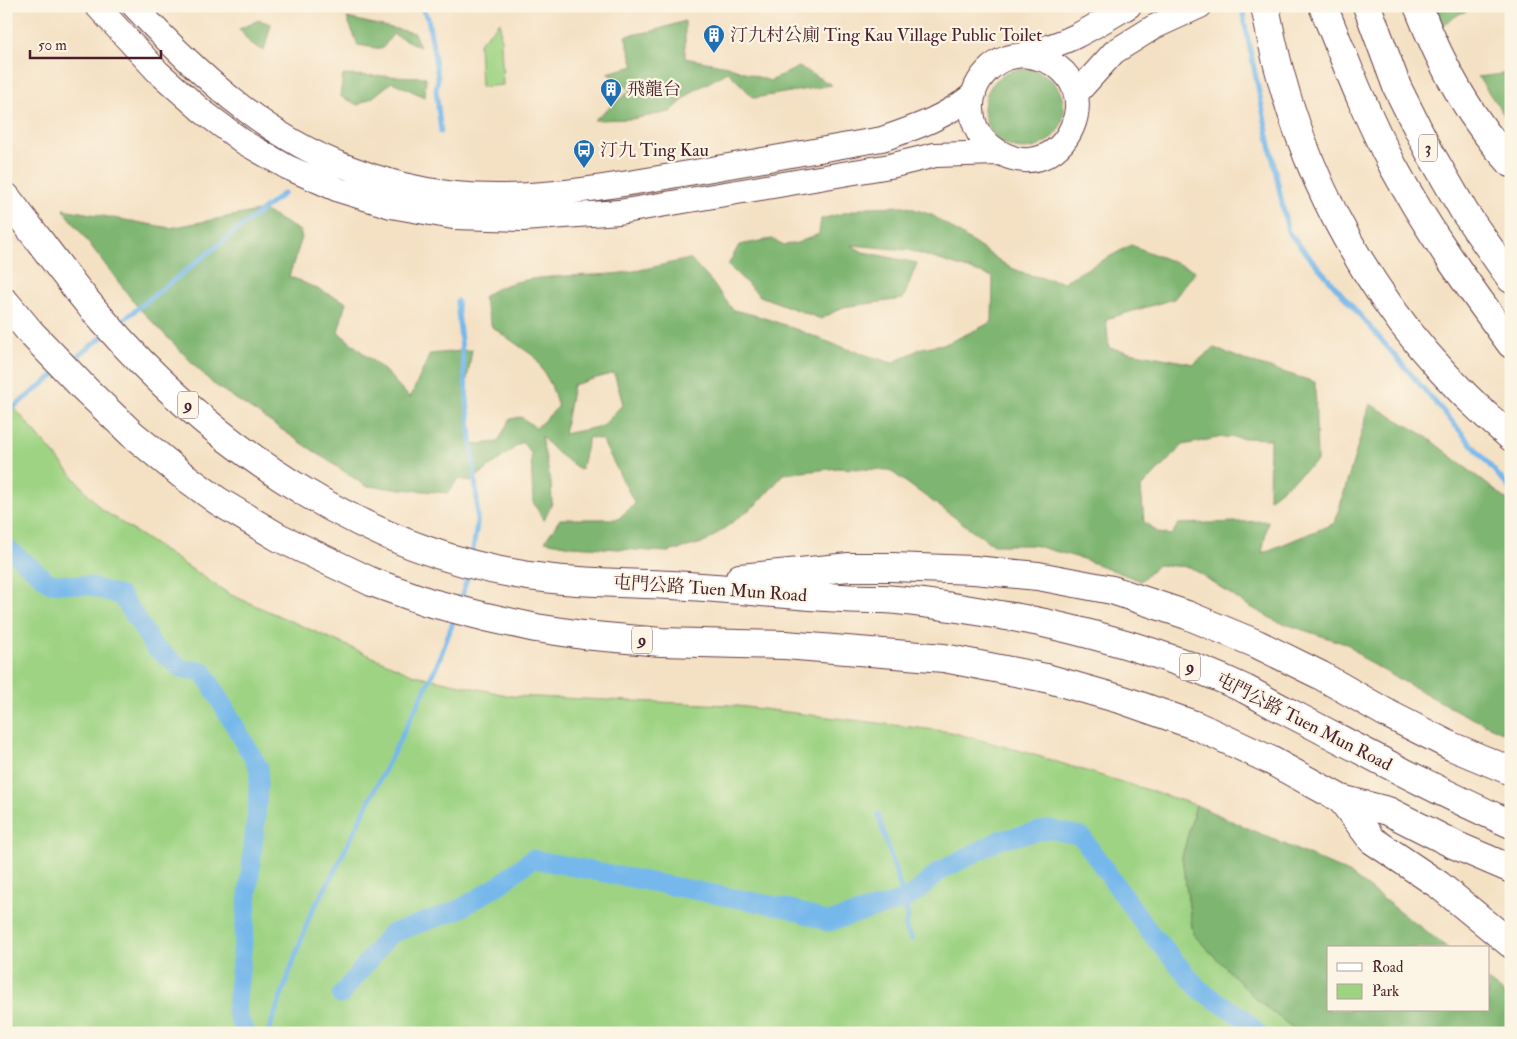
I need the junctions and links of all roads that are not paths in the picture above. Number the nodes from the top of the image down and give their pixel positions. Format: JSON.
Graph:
{"nodes":[{"id":1,"x":97,"y":6,"type":"edge"},
{"id":2,"x":134,"y":6,"type":"edge"},
{"id":3,"x":1129,"y":6,"type":"edge"},
{"id":4,"x":1200,"y":6,"type":"edge"},
{"id":5,"x":1265,"y":6,"type":"edge"},
{"id":6,"x":1323,"y":6,"type":"edge"},
{"id":7,"x":1367,"y":6,"type":"edge"},
{"id":8,"x":1418,"y":6,"type":"edge"},
{"id":9,"x":1022,"y":55,"type":"junction"},
{"id":10,"x":974,"y":94,"type":"junction"},
{"id":11,"x":1076,"y":94,"type":"junction"},
{"id":12,"x":998,"y":153,"type":"junction"},
{"id":13,"x":1511,"y":163,"type":"edge"},
{"id":14,"x":6,"y":197,"type":"edge"},
{"id":15,"x":1511,"y":279,"type":"edge"},
{"id":16,"x":6,"y":303,"type":"edge"},
{"id":17,"x":1511,"y":344,"type":"edge"},
{"id":18,"x":1511,"y":437,"type":"edge"},
{"id":19,"x":786,"y":583,"type":"junction"},
{"id":20,"x":1511,"y":771,"type":"edge"},
{"id":21,"x":1341,"y":799,"type":"junction"},
{"id":22,"x":1511,"y":824,"type":"edge"},
{"id":23,"x":1511,"y":869,"type":"edge"},
{"id":24,"x":1511,"y":944,"type":"edge"}],
"edges":[{"from":1,"to":12,"type":"main road"},
{"from":2,"to":10,"type":"main road"},
{"from":3,"to":9,"type":"main road"},
{"from":4,"to":11,"type":"main road"},
{"from":5,"to":18,"type":"highway"},
{"from":6,"to":17,"type":"highway","number":"3"},
{"from":7,"to":15,"type":"highway","number":"3"},
{"from":8,"to":13,"type":"highway"},
{"from":9,"to":10,"type":"main road"},
{"from":9,"to":11,"type":"main road"},
{"from":10,"to":12,"type":"main road"},
{"from":11,"to":12,"type":"main road"},
{"from":14,"to":19,"type":"highway","name":"屯門公路 Tuen Mun Road","number":"9"},
{"from":16,"to":21,"type":"highway","number":"9"},
{"from":19,"to":20,"type":"highway"},
{"from":19,"to":22,"type":"highway","name":"屯門公路 Tuen Mun Road","number":"9"},
{"from":21,"to":23,"type":"highway","number":"9"},
{"from":21,"to":24,"type":"highway"}]}
